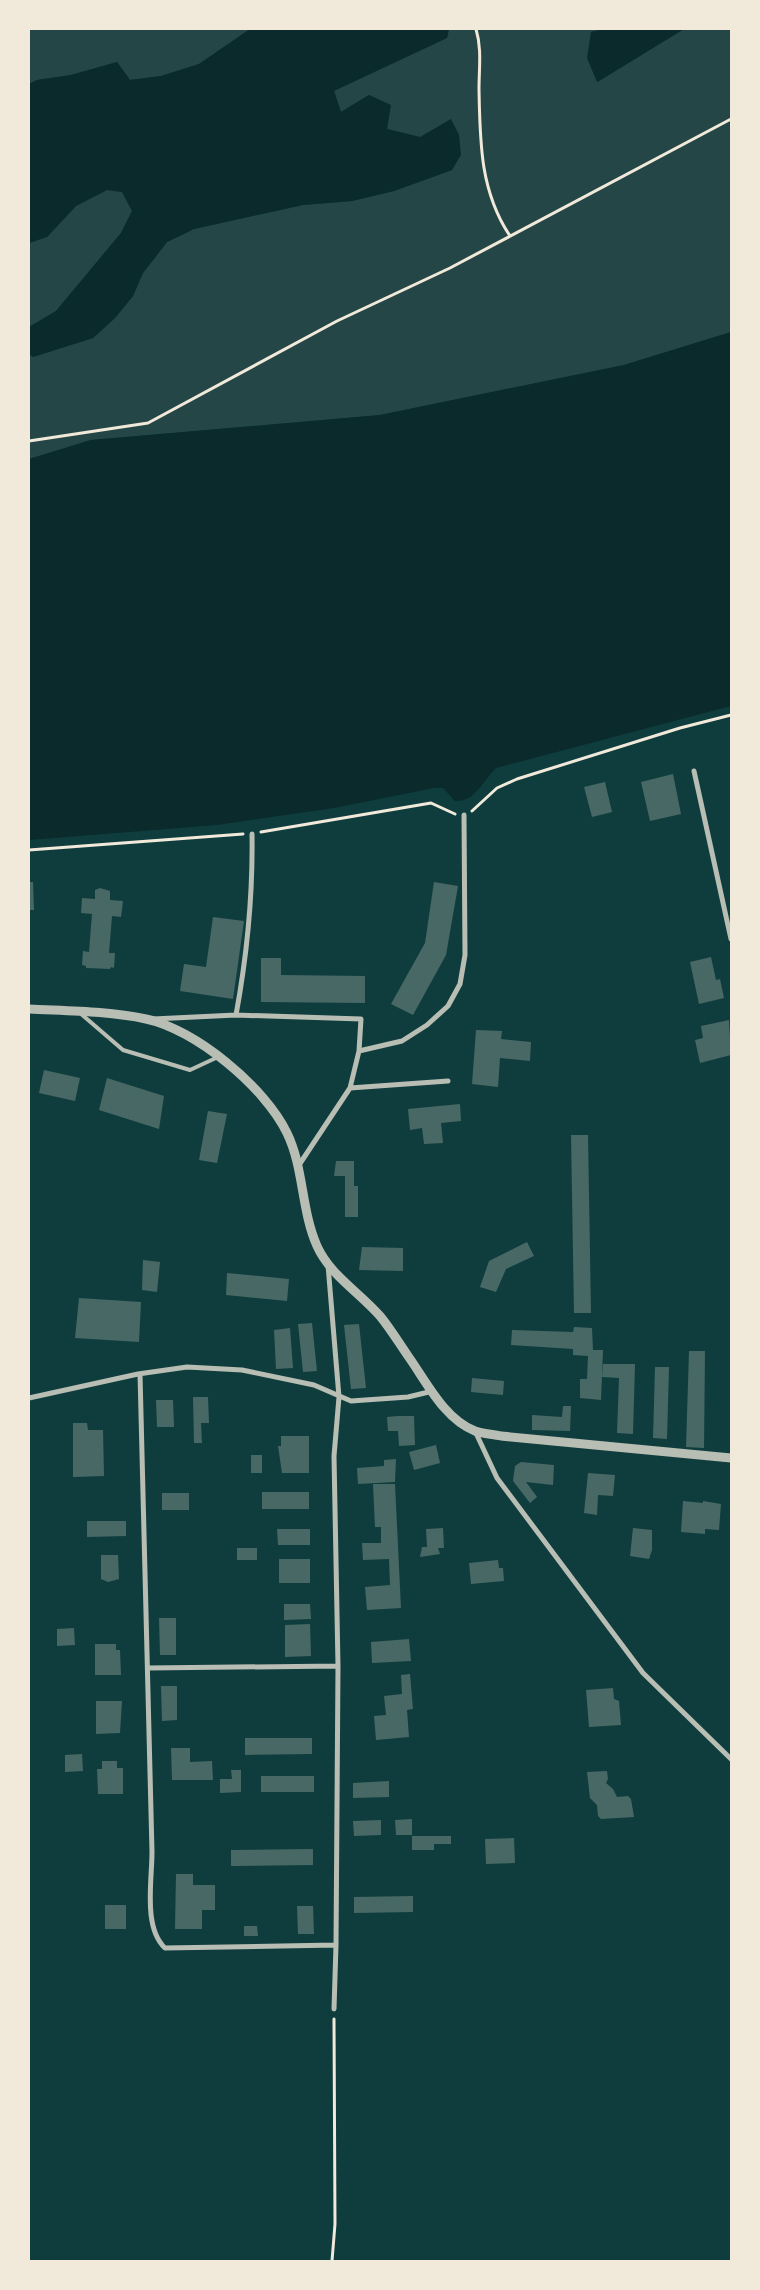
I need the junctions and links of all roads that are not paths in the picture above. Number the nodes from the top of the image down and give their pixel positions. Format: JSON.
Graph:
{"nodes":[{"id":1,"x":694,"y":771,"type":"dead end"},
{"id":2,"x":464,"y":815,"type":"road end"},
{"id":3,"x":252,"y":834,"type":"road end"},
{"id":4,"x":731,"y":938,"type":"edge"},
{"id":5,"x":29,"y":1009,"type":"edge"},
{"id":6,"x":79,"y":1011,"type":"junction"},
{"id":7,"x":236,"y":1015,"type":"junction"},
{"id":8,"x":148,"y":1019,"type":"junction"},
{"id":9,"x":359,"y":1051,"type":"junction"},
{"id":10,"x":218,"y":1057,"type":"junction"},
{"id":11,"x":448,"y":1081,"type":"dead end"},
{"id":12,"x":350,"y":1088,"type":"junction"},
{"id":13,"x":299,"y":1165,"type":"junction"},
{"id":14,"x":328,"y":1265,"type":"junction"},
{"id":15,"x":140,"y":1374,"type":"junction"},
{"id":16,"x":433,"y":1391,"type":"junction"},
{"id":17,"x":339,"y":1397,"type":"junction"},
{"id":18,"x":29,"y":1398,"type":"edge"},
{"id":19,"x":475,"y":1431,"type":"junction"},
{"id":20,"x":731,"y":1458,"type":"edge"},
{"id":21,"x":338,"y":1666,"type":"junction"},
{"id":22,"x":148,"y":1668,"type":"junction"},
{"id":23,"x":731,"y":1759,"type":"edge"},
{"id":24,"x":336,"y":1946,"type":"junction"},
{"id":25,"x":334,"y":2009,"type":"road end"}],
"edges":[{"from":1,"to":4,"type":"street"},
{"from":2,"to":9,"type":"street"},
{"from":3,"to":7,"type":"street"},
{"from":5,"to":6,"type":"street"},
{"from":6,"to":8,"type":"street"},
{"from":6,"to":10,"type":"lane"},
{"from":7,"to":8,"type":"street"},
{"from":7,"to":9,"type":"street"},
{"from":8,"to":10,"type":"street"},
{"from":9,"to":12,"type":"street"},
{"from":10,"to":13,"type":"street"},
{"from":11,"to":12,"type":"street"},
{"from":12,"to":13,"type":"street"},
{"from":13,"to":14,"type":"street"},
{"from":14,"to":16,"type":"street"},
{"from":14,"to":17,"type":"street"},
{"from":15,"to":17,"type":"street"},
{"from":15,"to":18,"type":"street"},
{"from":15,"to":22,"type":"street"},
{"from":16,"to":17,"type":"street"},
{"from":16,"to":19,"type":"street"},
{"from":17,"to":21,"type":"street"},
{"from":19,"to":20,"type":"street"},
{"from":19,"to":23,"type":"street"},
{"from":21,"to":22,"type":"street"},
{"from":21,"to":24,"type":"street"},
{"from":22,"to":24,"type":"street"},
{"from":24,"to":25,"type":"street"}]}
